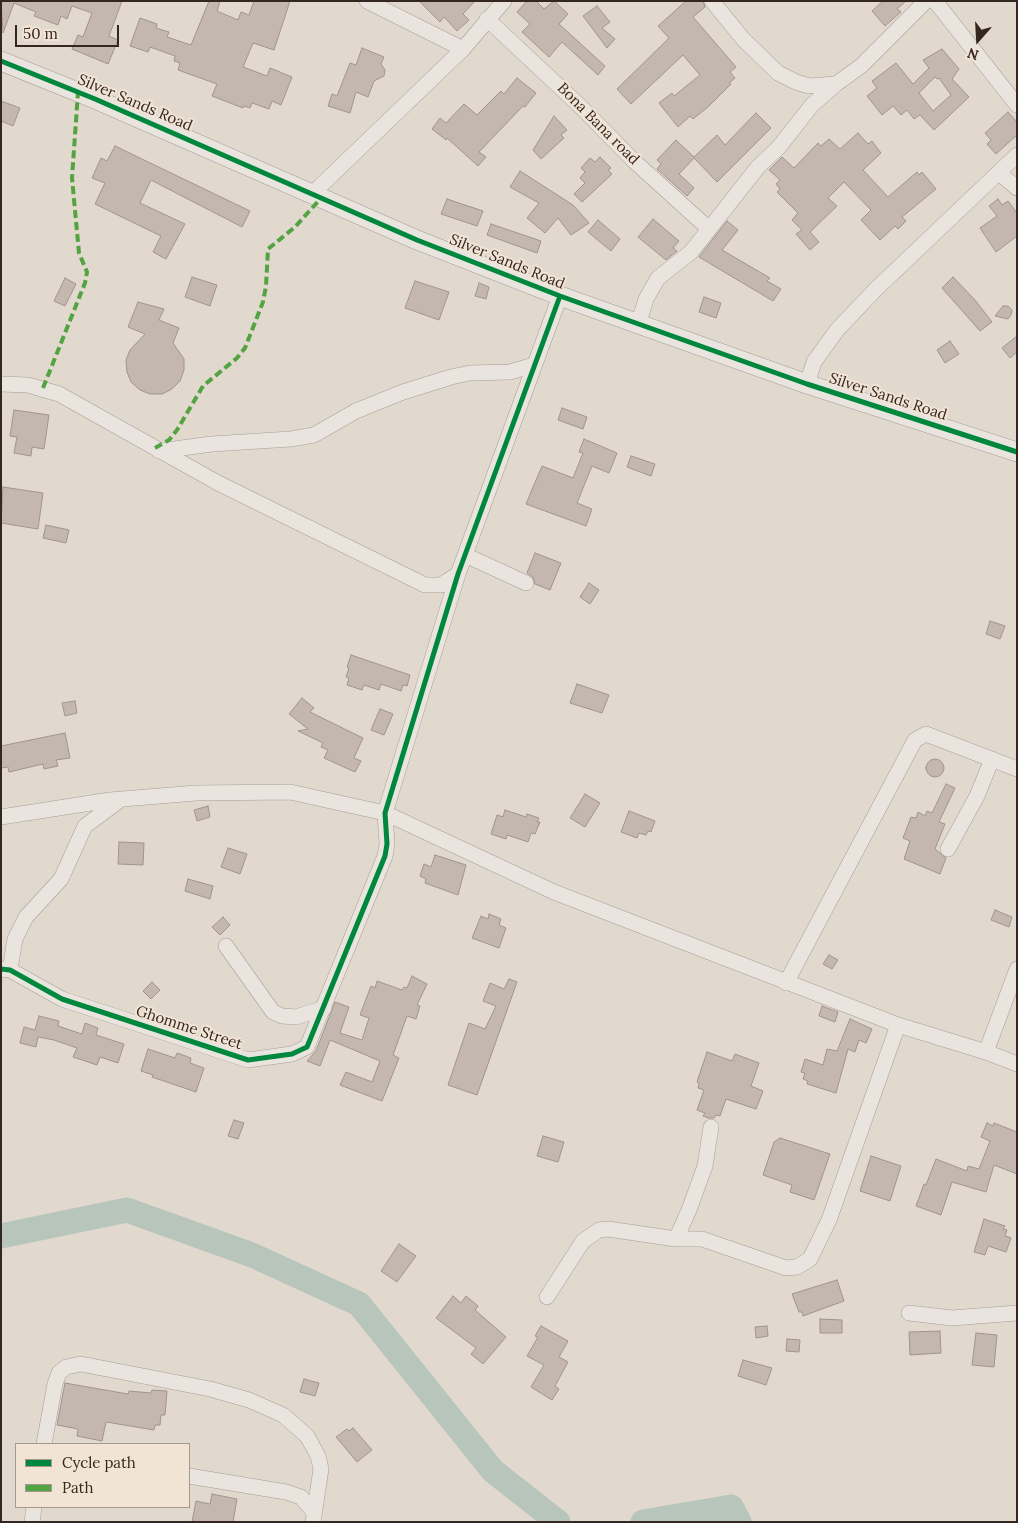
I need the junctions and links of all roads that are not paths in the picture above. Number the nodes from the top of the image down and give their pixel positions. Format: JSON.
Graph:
{"nodes":[{"id":1,"x":367,"y":1,"type":"edge"},
{"id":2,"x":504,"y":1,"type":"edge"},
{"id":3,"x":712,"y":1,"type":"edge"},
{"id":4,"x":926,"y":1,"type":"edge"},
{"id":5,"x":935,"y":1,"type":"edge"},
{"id":6,"x":487,"y":19,"type":"junction"},
{"id":7,"x":462,"y":49,"type":"junction"},
{"id":8,"x":1,"y":61,"type":"edge"},
{"id":9,"x":796,"y":82,"type":"junction"},
{"id":10,"x":836,"y":84,"type":"junction"},
{"id":11,"x":1017,"y":105,"type":"edge"},
{"id":12,"x":808,"y":111,"type":"junction"},
{"id":13,"x":1017,"y":155,"type":"edge"},
{"id":14,"x":999,"y":173,"type":"junction"},
{"id":15,"x":1017,"y":188,"type":"edge"},
{"id":16,"x":313,"y":193,"type":"junction"},
{"id":17,"x":709,"y":229,"type":"junction"},
{"id":18,"x":560,"y":296,"type":"junction"},
{"id":19,"x":638,"y":326,"type":"junction"},
{"id":20,"x":534,"y":365,"type":"junction"},
{"id":21,"x":1,"y":384,"type":"edge"},
{"id":22,"x":807,"y":384,"type":"junction"},
{"id":23,"x":159,"y":451,"type":"junction"},
{"id":24,"x":1017,"y":452,"type":"edge"},
{"id":25,"x":465,"y":555,"type":"junction"},
{"id":26,"x":458,"y":574,"type":"junction"},
{"id":27,"x":526,"y":583,"type":"dead end"},
{"id":28,"x":992,"y":759,"type":"junction"},
{"id":29,"x":1017,"y":769,"type":"edge"},
{"id":30,"x":121,"y":800,"type":"junction"},
{"id":31,"x":385,"y":813,"type":"junction"},
{"id":32,"x":1,"y":817,"type":"edge"},
{"id":33,"x":948,"y":849,"type":"dead end"},
{"id":34,"x":226,"y":946,"type":"dead end"},
{"id":35,"x":1017,"y":969,"type":"edge"},
{"id":36,"x":6,"y":970,"type":"edge"},
{"id":37,"x":786,"y":983,"type":"junction"},
{"id":38,"x":324,"y":1008,"type":"junction"},
{"id":39,"x":898,"y":1025,"type":"junction"},
{"id":40,"x":986,"y":1052,"type":"junction"},
{"id":41,"x":1017,"y":1064,"type":"edge"},
{"id":42,"x":711,"y":1127,"type":"dead end"},
{"id":43,"x":676,"y":1238,"type":"junction"},
{"id":44,"x":546,"y":1297,"type":"dead end"},
{"id":45,"x":909,"y":1313,"type":"dead end"},
{"id":46,"x":1017,"y":1313,"type":"edge"},
{"id":47,"x":44,"y":1443,"type":"edge"},
{"id":48,"x":190,"y":1476,"type":"edge"},
{"id":49,"x":34,"y":1508,"type":"edge"},
{"id":50,"x":314,"y":1517,"type":"edge"},
{"id":51,"x":32,"y":1522,"type":"edge"}],
"edges":[{"from":1,"to":7,"type":"street"},
{"from":2,"to":6,"type":"street"},
{"from":3,"to":9,"type":"street"},
{"from":4,"to":10,"type":"street"},
{"from":5,"to":11,"type":"street"},
{"from":6,"to":7,"type":"street"},
{"from":6,"to":17,"type":"street","name":"Bona Bana road"},
{"from":7,"to":16,"type":"street"},
{"from":8,"to":16,"type":"street","name":"Silver Sands Road"},
{"from":9,"to":10,"type":"street"},
{"from":9,"to":12,"type":"street"},
{"from":10,"to":12,"type":"street"},
{"from":12,"to":17,"type":"street"},
{"from":13,"to":14,"type":"street"},
{"from":14,"to":15,"type":"street"},
{"from":14,"to":22,"type":"street"},
{"from":16,"to":18,"type":"street","name":"Silver Sands Road"},
{"from":17,"to":19,"type":"street"},
{"from":18,"to":19,"type":"street","name":"Silver Sands Road"},
{"from":18,"to":20,"type":"street"},
{"from":19,"to":22,"type":"street","name":"Silver Sands Road"},
{"from":20,"to":23,"type":"street"},
{"from":20,"to":25,"type":"street"},
{"from":21,"to":23,"type":"street"},
{"from":22,"to":24,"type":"street","name":"Silver Sands Road"},
{"from":23,"to":26,"type":"street"},
{"from":25,"to":26,"type":"street"},
{"from":25,"to":27,"type":"street"},
{"from":26,"to":31,"type":"street"},
{"from":28,"to":29,"type":"street"},
{"from":28,"to":33,"type":"street"},
{"from":28,"to":37,"type":"street"},
{"from":30,"to":31,"type":"street"},
{"from":30,"to":32,"type":"street"},
{"from":30,"to":36,"type":"street"},
{"from":31,"to":37,"type":"street"},
{"from":31,"to":38,"type":"street","name":"Ghomme Street"},
{"from":34,"to":38,"type":"street"},
{"from":35,"to":40,"type":"street"},
{"from":36,"to":38,"type":"street","name":"Ghomme Street"},
{"from":37,"to":39,"type":"street"},
{"from":39,"to":40,"type":"street"},
{"from":39,"to":43,"type":"street"},
{"from":40,"to":41,"type":"street"},
{"from":42,"to":43,"type":"street"},
{"from":43,"to":44,"type":"street"},
{"from":45,"to":46,"type":"street"},
{"from":47,"to":50,"type":"street"},
{"from":48,"to":50,"type":"street"},
{"from":49,"to":51,"type":"street"}]}
